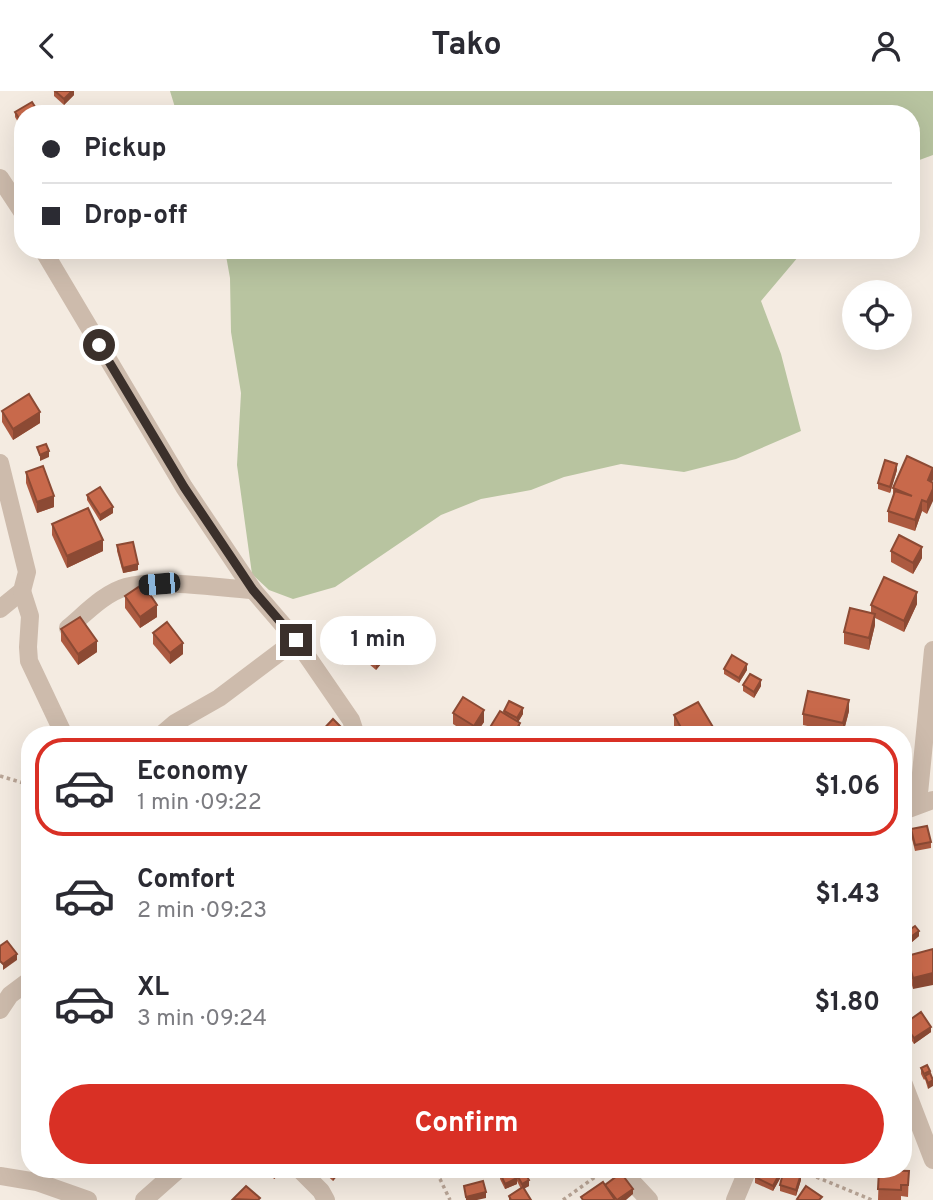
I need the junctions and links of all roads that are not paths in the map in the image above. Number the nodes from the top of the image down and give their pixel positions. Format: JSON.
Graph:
{"nodes":[{"id":1,"x":0,"y":179,"type":"edge"},
{"id":2,"x":14,"y":200,"type":"edge"},
{"id":3,"x":48,"y":259,"type":"edge"},
{"id":4,"x":0,"y":463,"type":"edge"},
{"id":5,"x":253,"y":590,"type":"junction"},
{"id":6,"x":22,"y":591,"type":"junction"},
{"id":7,"x":0,"y":609,"type":"edge"},
{"id":8,"x":68,"y":628,"type":"edge"},
{"id":9,"x":296,"y":640,"type":"junction"},
{"id":10,"x":933,"y":650,"type":"edge"},
{"id":11,"x":60,"y":726,"type":"edge"},
{"id":12,"x":172,"y":726,"type":"edge"},
{"id":13,"x":353,"y":726,"type":"edge"},
{"id":14,"x":918,"y":805,"type":"edge"},
{"id":15,"x":21,"y":987,"type":"edge"},
{"id":16,"x":0,"y":1010,"type":"edge"},
{"id":17,"x":912,"y":1105,"type":"edge"},
{"id":18,"x":933,"y":1160,"type":"edge"},
{"id":19,"x":0,"y":1176,"type":"edge"},
{"id":20,"x":169,"y":1178,"type":"edge"},
{"id":21,"x":307,"y":1178,"type":"edge"},
{"id":22,"x":628,"y":1178,"type":"edge"},
{"id":23,"x":744,"y":1178,"type":"edge"},
{"id":24,"x":88,"y":1200,"type":"edge"},
{"id":25,"x":144,"y":1200,"type":"edge"},
{"id":26,"x":326,"y":1200,"type":"edge"},
{"id":27,"x":649,"y":1200,"type":"edge"},
{"id":28,"x":735,"y":1200,"type":"edge"}],
"edges":[{"from":1,"to":2,"type":"street"},
{"from":3,"to":5,"type":"street"},
{"from":4,"to":6,"type":"street"},
{"from":5,"to":8,"type":"street"},
{"from":5,"to":9,"type":"street"},
{"from":6,"to":7,"type":"street"},
{"from":6,"to":11,"type":"street"},
{"from":9,"to":12,"type":"street"},
{"from":9,"to":13,"type":"street"},
{"from":10,"to":14,"type":"street"},
{"from":15,"to":16,"type":"street"},
{"from":17,"to":18,"type":"street"},
{"from":19,"to":24,"type":"street"},
{"from":20,"to":25,"type":"street"},
{"from":21,"to":26,"type":"street"},
{"from":22,"to":27,"type":"street"},
{"from":23,"to":28,"type":"street"}]}
